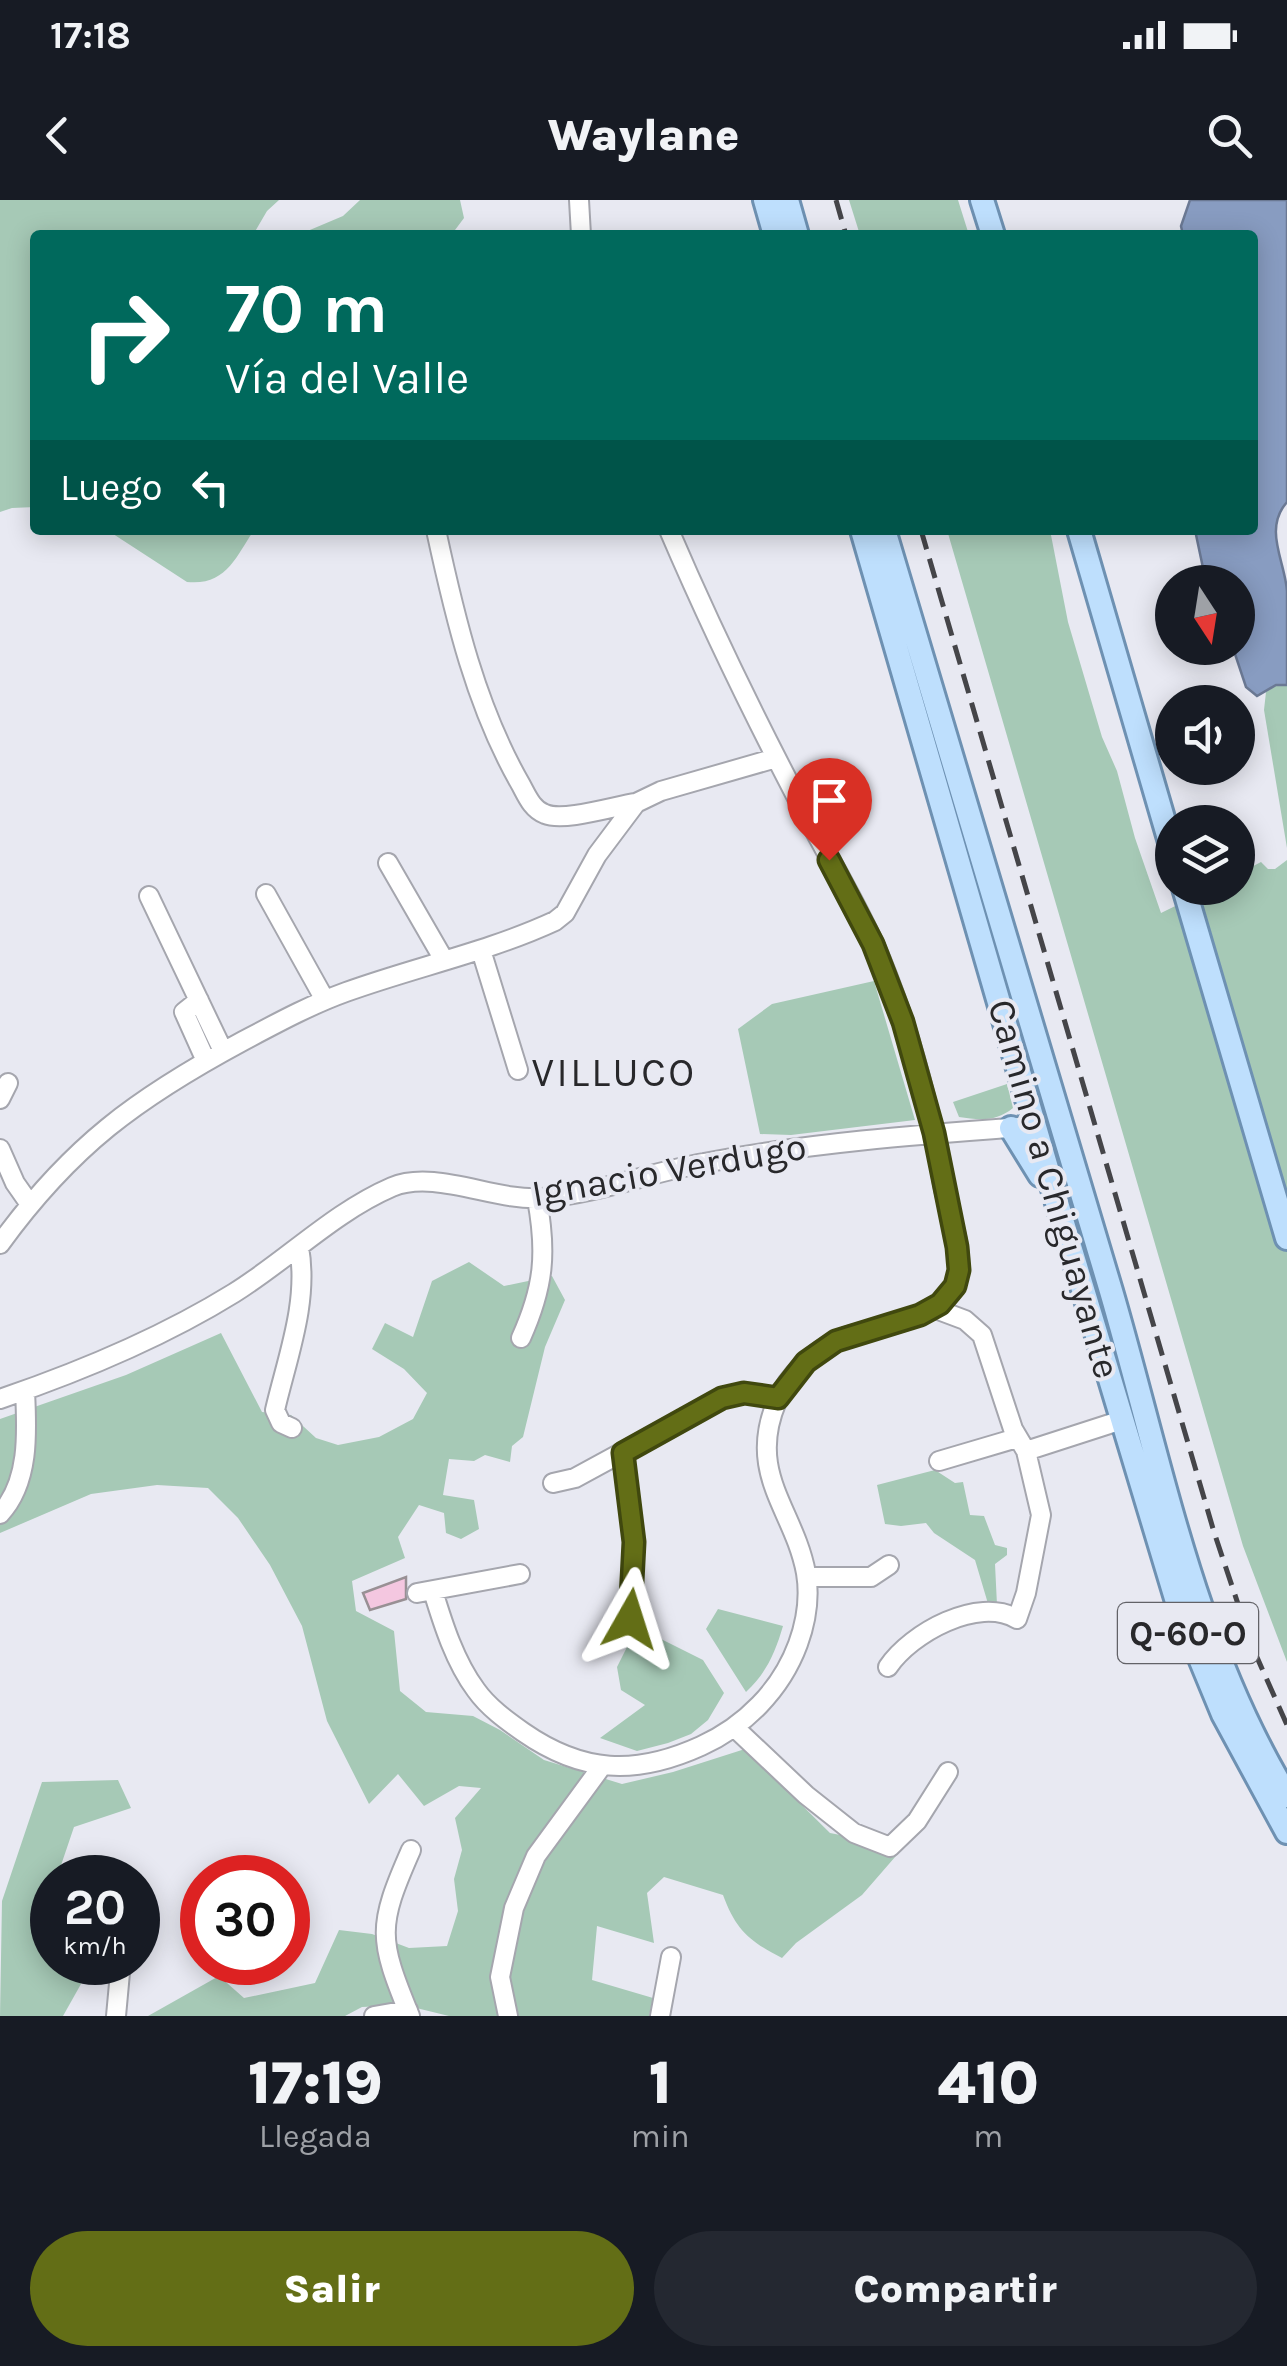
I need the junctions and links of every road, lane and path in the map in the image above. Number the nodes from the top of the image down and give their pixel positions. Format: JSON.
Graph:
{"nodes":[{"id":1,"x":579,"y":200,"type":"edge"},
{"id":2,"x":765,"y":200,"type":"edge"},
{"id":3,"x":787,"y":200,"type":"edge"},
{"id":4,"x":982,"y":200,"type":"edge"},
{"id":5,"x":581,"y":230,"type":"edge"},
{"id":6,"x":774,"y":230,"type":"edge"},
{"id":7,"x":796,"y":230,"type":"edge"},
{"id":8,"x":991,"y":230,"type":"edge"},
{"id":9,"x":437,"y":535,"type":"edge"},
{"id":10,"x":670,"y":535,"type":"edge"},
{"id":11,"x":863,"y":535,"type":"edge"},
{"id":12,"x":885,"y":535,"type":"edge"},
{"id":13,"x":1080,"y":535,"type":"edge"},
{"id":14,"x":776,"y":758,"type":"junction"},
{"id":15,"x":636,"y":802,"type":"junction"},
{"id":16,"x":1159,"y":805,"type":"edge"},
{"id":17,"x":388,"y":863,"type":"dead end"},
{"id":18,"x":266,"y":894,"type":"dead end"},
{"id":19,"x":149,"y":896,"type":"dead end"},
{"id":20,"x":1189,"y":905,"type":"edge"},
{"id":21,"x":481,"y":950,"type":"junction"},
{"id":22,"x":444,"y":960,"type":"junction"},
{"id":23,"x":198,"y":1000,"type":"junction"},
{"id":24,"x":325,"y":1000,"type":"junction"},
{"id":25,"x":223,"y":1052,"type":"junction"},
{"id":26,"x":206,"y":1061,"type":"junction"},
{"id":27,"x":518,"y":1070,"type":"dead end"},
{"id":28,"x":1051,"y":1088,"type":"junction"},
{"id":29,"x":1022,"y":1127,"type":"junction"},
{"id":30,"x":934,"y":1133,"type":"junction"},
{"id":31,"x":1067,"y":1143,"type":"junction"},
{"id":32,"x":0,"y":1149,"type":"edge"},
{"id":33,"x":536,"y":1199,"type":"junction"},
{"id":34,"x":29,"y":1203,"type":"junction"},
{"id":35,"x":1287,"y":1238,"type":"edge"},
{"id":36,"x":0,"y":1244,"type":"edge"},
{"id":37,"x":299,"y":1247,"type":"junction"},
{"id":38,"x":933,"y":1308,"type":"junction"},
{"id":39,"x":521,"y":1338,"type":"dead end"},
{"id":40,"x":25,"y":1390,"type":"junction"},
{"id":41,"x":778,"y":1398,"type":"junction"},
{"id":42,"x":0,"y":1399,"type":"edge"},
{"id":43,"x":1122,"y":1420,"type":"junction"},
{"id":44,"x":292,"y":1428,"type":"dead end"},
{"id":45,"x":1022,"y":1444,"type":"junction"},
{"id":46,"x":623,"y":1453,"type":"junction"},
{"id":47,"x":938,"y":1461,"type":"dead end"},
{"id":48,"x":552,"y":1484,"type":"dead end"},
{"id":49,"x":0,"y":1514,"type":"edge"},
{"id":50,"x":889,"y":1566,"type":"dead end"},
{"id":51,"x":520,"y":1574,"type":"dead end"},
{"id":52,"x":807,"y":1578,"type":"junction"},
{"id":53,"x":630,"y":1619,"type":"dead end"},
{"id":54,"x":888,"y":1667,"type":"dead end"},
{"id":55,"x":734,"y":1727,"type":"junction"},
{"id":56,"x":602,"y":1766,"type":"junction"},
{"id":57,"x":948,"y":1772,"type":"dead end"},
{"id":58,"x":1287,"y":1796,"type":"edge"},
{"id":59,"x":1287,"y":1832,"type":"edge"},
{"id":60,"x":412,"y":1850,"type":"dead end"},
{"id":61,"x":671,"y":1958,"type":"dead end"},
{"id":62,"x":119,"y":1985,"type":"edge"},
{"id":63,"x":407,"y":2014,"type":"edge"},
{"id":64,"x":116,"y":2016,"type":"edge"},
{"id":65,"x":374,"y":2016,"type":"edge"},
{"id":66,"x":508,"y":2016,"type":"edge"},
{"id":67,"x":660,"y":2016,"type":"edge"}],
"edges":[{"from":1,"to":5,"type":"street"},
{"from":2,"to":6,"type":"main road"},
{"from":3,"to":7,"type":"main road"},
{"from":4,"to":8,"type":"main road"},
{"from":9,"to":15,"type":"street"},
{"from":10,"to":14,"type":"street"},
{"from":11,"to":29,"type":"main road","name":"Camino a Chiguayante","number":"Q-60-O"},
{"from":12,"to":28,"type":"main road","name":"Camino a Chiguayante","number":"Q-60-O"},
{"from":13,"to":16,"type":"main road"},
{"from":14,"to":15,"type":"street"},
{"from":14,"to":30,"type":"street"},
{"from":15,"to":21,"type":"street"},
{"from":17,"to":22,"type":"street"},
{"from":18,"to":24,"type":"street"},
{"from":19,"to":23,"type":"street"},
{"from":20,"to":35,"type":"main road"},
{"from":21,"to":22,"type":"street"},
{"from":21,"to":27,"type":"street"},
{"from":22,"to":24,"type":"street"},
{"from":23,"to":25,"type":"street"},
{"from":23,"to":26,"type":"street"},
{"from":24,"to":25,"type":"street"},
{"from":25,"to":26,"type":"street"},
{"from":26,"to":34,"type":"street"},
{"from":28,"to":29,"type":"main road"},
{"from":28,"to":31,"type":"main road","name":"Camino a Chiguayante","number":"Q-60-O"},
{"from":29,"to":30,"type":"street","name":"Ignacio Verdugo"},
{"from":29,"to":31,"type":"main road"},
{"from":29,"to":43,"type":"main road","name":"Camino a Chiguayante","number":"Q-60-O"},
{"from":30,"to":33,"type":"street","name":"Ignacio Verdugo"},
{"from":30,"to":38,"type":"street"},
{"from":31,"to":58,"type":"main road","name":"Camino a Chiguayante","number":"Q-60-O"},
{"from":32,"to":34,"type":"street"},
{"from":33,"to":37,"type":"street","name":"Ignacio Verdugo"},
{"from":33,"to":39,"type":"street"},
{"from":34,"to":36,"type":"street"},
{"from":37,"to":40,"type":"street","name":"Ignacio Verdugo"},
{"from":37,"to":44,"type":"street"},
{"from":38,"to":41,"type":"street"},
{"from":38,"to":45,"type":"street"},
{"from":40,"to":42,"type":"street","name":"Ignacio Verdugo"},
{"from":40,"to":49,"type":"street"},
{"from":41,"to":46,"type":"street"},
{"from":41,"to":52,"type":"street"},
{"from":43,"to":45,"type":"street"},
{"from":43,"to":59,"type":"main road","name":"Camino a Chiguayante","number":"Q-60-O"},
{"from":45,"to":47,"type":"street"},
{"from":45,"to":54,"type":"street"},
{"from":46,"to":48,"type":"street"},
{"from":46,"to":53,"type":"street"},
{"from":50,"to":52,"type":"street"},
{"from":51,"to":56,"type":"street"},
{"from":52,"to":55,"type":"street"},
{"from":55,"to":56,"type":"street"},
{"from":55,"to":57,"type":"street"},
{"from":56,"to":66,"type":"street"},
{"from":60,"to":63,"type":"street"},
{"from":61,"to":67,"type":"street"},
{"from":62,"to":64,"type":"street"},
{"from":63,"to":65,"type":"street"}]}
